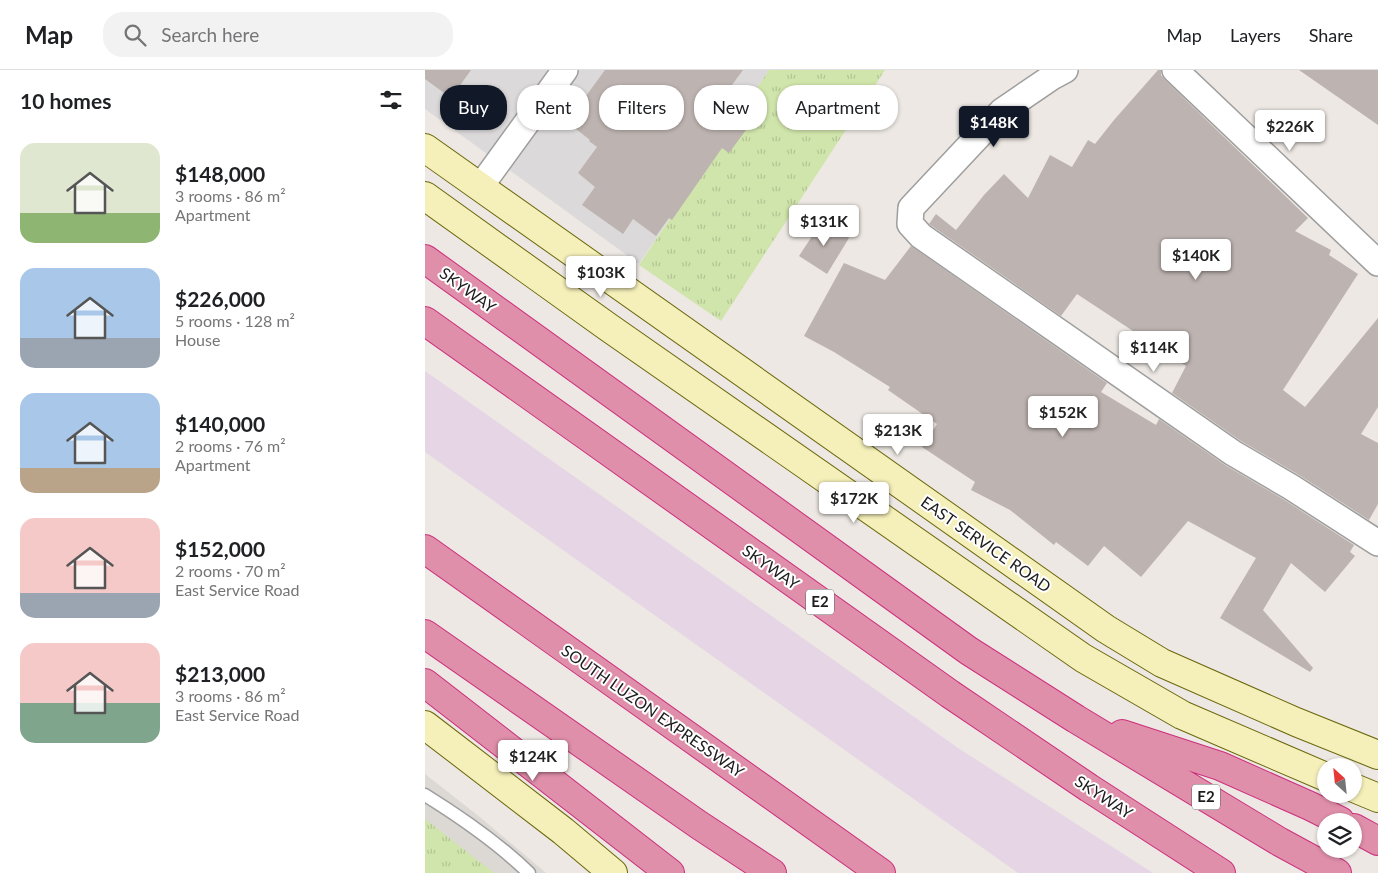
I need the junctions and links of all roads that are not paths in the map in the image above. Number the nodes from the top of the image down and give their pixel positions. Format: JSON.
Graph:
{"nodes":[{"id":1,"x":565,"y":70,"type":"edge"},
{"id":2,"x":1065,"y":70,"type":"edge"},
{"id":3,"x":1175,"y":70,"type":"edge"},
{"id":4,"x":425,"y":148,"type":"edge"},
{"id":5,"x":480,"y":187,"type":"junction"},
{"id":6,"x":425,"y":196,"type":"edge"},
{"id":7,"x":425,"y":259,"type":"edge"},
{"id":8,"x":1378,"y":263,"type":"edge"},
{"id":9,"x":630,"y":293,"type":"junction"},
{"id":10,"x":425,"y":321,"type":"edge"},
{"id":11,"x":608,"y":327,"type":"junction"},
{"id":12,"x":1378,"y":543,"type":"edge"},
{"id":13,"x":425,"y":549,"type":"edge"},
{"id":14,"x":425,"y":634,"type":"edge"},
{"id":15,"x":425,"y":683,"type":"edge"},
{"id":16,"x":1076,"y":719,"type":"junction"},
{"id":17,"x":425,"y":725,"type":"edge"},
{"id":18,"x":1378,"y":755,"type":"edge"},
{"id":19,"x":1317,"y":773,"type":"edge"},
{"id":20,"x":1363,"y":792,"type":"edge"},
{"id":21,"x":425,"y":795,"type":"edge"},
{"id":22,"x":1378,"y":798,"type":"edge"},
{"id":23,"x":1324,"y":813,"type":"edge"},
{"id":24,"x":699,"y":825,"type":"junction"},
{"id":25,"x":1362,"y":832,"type":"edge"},
{"id":26,"x":1378,"y":840,"type":"edge"},
{"id":27,"x":529,"y":873,"type":"edge"},
{"id":28,"x":613,"y":873,"type":"edge"},
{"id":29,"x":670,"y":873,"type":"edge"},
{"id":30,"x":749,"y":873,"type":"edge"},
{"id":31,"x":773,"y":873,"type":"edge"},
{"id":32,"x":881,"y":873,"type":"edge"},
{"id":33,"x":1221,"y":873,"type":"edge"},
{"id":34,"x":1337,"y":873,"type":"edge"}],
"edges":[{"from":1,"to":5,"type":"street"},
{"from":2,"to":12,"type":"street"},
{"from":3,"to":8,"type":"street"},
{"from":4,"to":5,"type":"main road","name":"EAST SERVICE ROAD"},
{"from":5,"to":9,"type":"main road","name":"EAST SERVICE ROAD"},
{"from":6,"to":11,"type":"main road"},
{"from":7,"to":16,"type":"highway","name":"SKYWAY","number":"E2"},
{"from":9,"to":11,"type":"main road"},
{"from":9,"to":18,"type":"main road","name":"EAST SERVICE ROAD"},
{"from":10,"to":33,"type":"highway","name":"SKYWAY","number":"E2"},
{"from":11,"to":19,"type":"main road"},
{"from":13,"to":32,"type":"highway","name":"SOUTH LUZON EXPRESSWAY"},
{"from":14,"to":24,"type":"highway"},
{"from":15,"to":29,"type":"highway"},
{"from":16,"to":23,"type":"highway","name":"SKYWAY","number":"E2"},
{"from":16,"to":34,"type":"highway","name":"SKYWAY","number":"E2"},
{"from":17,"to":28,"type":"main road"},
{"from":20,"to":22,"type":"main road"},
{"from":21,"to":27,"type":"lane"},
{"from":24,"to":30,"type":"highway"},
{"from":24,"to":31,"type":"highway"},
{"from":25,"to":26,"type":"highway"}]}
